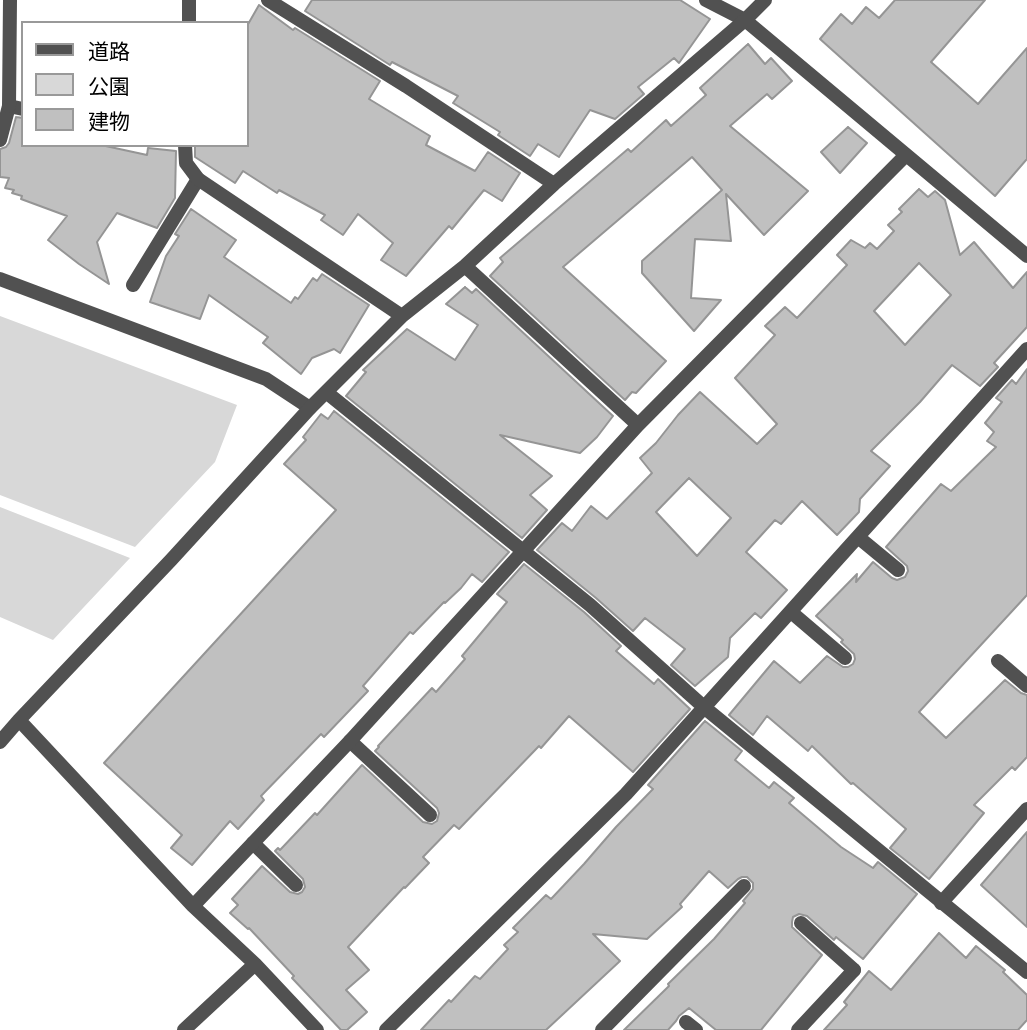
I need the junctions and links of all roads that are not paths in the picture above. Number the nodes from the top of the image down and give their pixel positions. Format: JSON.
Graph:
{"nodes":[{"id":1,"x":10,"y":0,"type":"edge"},
{"id":2,"x":189,"y":0,"type":"edge"},
{"id":3,"x":268,"y":0,"type":"edge"},
{"id":4,"x":706,"y":0,"type":"edge"},
{"id":5,"x":765,"y":0,"type":"edge"},
{"id":6,"x":745,"y":20,"type":"junction"},
{"id":7,"x":189,"y":21,"type":"edge"},
{"id":8,"x":5,"y":64,"type":"edge"},
{"id":9,"x":16,"y":107,"type":"edge"},
{"id":10,"x":0,"y":140,"type":"edge"},
{"id":11,"x":185,"y":147,"type":"edge"},
{"id":12,"x":906,"y":155,"type":"junction"},
{"id":13,"x":198,"y":179,"type":"junction"},
{"id":14,"x":554,"y":184,"type":"junction"},
{"id":15,"x":1027,"y":256,"type":"edge"},
{"id":16,"x":465,"y":266,"type":"junction"},
{"id":17,"x":0,"y":279,"type":"edge"},
{"id":18,"x":133,"y":285,"type":"dead end"},
{"id":19,"x":402,"y":316,"type":"junction"},
{"id":20,"x":1027,"y":349,"type":"edge"},
{"id":21,"x":326,"y":392,"type":"junction"},
{"id":22,"x":310,"y":408,"type":"junction"},
{"id":23,"x":638,"y":425,"type":"junction"},
{"id":24,"x":858,"y":537,"type":"junction"},
{"id":25,"x":524,"y":552,"type":"junction"},
{"id":26,"x":898,"y":570,"type":"dead end"},
{"id":27,"x":790,"y":612,"type":"junction"},
{"id":28,"x":845,"y":658,"type":"dead end"},
{"id":29,"x":998,"y":661,"type":"dead end"},
{"id":30,"x":1027,"y":686,"type":"edge"},
{"id":31,"x":705,"y":708,"type":"junction"},
{"id":32,"x":19,"y":720,"type":"junction"},
{"id":33,"x":350,"y":741,"type":"junction"},
{"id":34,"x":0,"y":742,"type":"edge"},
{"id":35,"x":1027,"y":809,"type":"edge"},
{"id":36,"x":429,"y":815,"type":"dead end"},
{"id":37,"x":253,"y":844,"type":"junction"},
{"id":38,"x":296,"y":885,"type":"dead end"},
{"id":39,"x":744,"y":886,"type":"dead end"},
{"id":40,"x":941,"y":903,"type":"junction"},
{"id":41,"x":193,"y":906,"type":"junction"},
{"id":42,"x":801,"y":923,"type":"dead end"},
{"id":43,"x":255,"y":964,"type":"junction"},
{"id":44,"x":1027,"y":972,"type":"edge"},
{"id":45,"x":184,"y":1030,"type":"edge"},
{"id":46,"x":317,"y":1030,"type":"edge"},
{"id":47,"x":386,"y":1030,"type":"edge"},
{"id":48,"x":603,"y":1030,"type":"edge"},
{"id":49,"x":798,"y":1030,"type":"edge"}],
"edges":[{"from":1,"to":8,"type":"street"},
{"from":2,"to":7,"type":"street"},
{"from":3,"to":14,"type":"street"},
{"from":4,"to":6,"type":"street"},
{"from":5,"to":6,"type":"street"},
{"from":6,"to":12,"type":"street"},
{"from":6,"to":14,"type":"street"},
{"from":8,"to":9,"type":"street"},
{"from":9,"to":10,"type":"street"},
{"from":11,"to":13,"type":"street"},
{"from":12,"to":15,"type":"street"},
{"from":12,"to":23,"type":"street"},
{"from":13,"to":18,"type":"street"},
{"from":13,"to":19,"type":"street"},
{"from":14,"to":16,"type":"street"},
{"from":16,"to":19,"type":"street"},
{"from":16,"to":23,"type":"street"},
{"from":17,"to":22,"type":"street"},
{"from":19,"to":21,"type":"street"},
{"from":20,"to":24,"type":"street"},
{"from":21,"to":22,"type":"street"},
{"from":21,"to":25,"type":"street"},
{"from":22,"to":32,"type":"street"},
{"from":23,"to":25,"type":"street"},
{"from":24,"to":26,"type":"street"},
{"from":24,"to":27,"type":"street"},
{"from":25,"to":31,"type":"street"},
{"from":25,"to":33,"type":"street"},
{"from":27,"to":28,"type":"street"},
{"from":27,"to":31,"type":"street"},
{"from":29,"to":30,"type":"street"},
{"from":31,"to":40,"type":"street"},
{"from":31,"to":47,"type":"street"},
{"from":32,"to":34,"type":"street"},
{"from":32,"to":41,"type":"street"},
{"from":33,"to":36,"type":"street"},
{"from":33,"to":37,"type":"street"},
{"from":35,"to":40,"type":"street"},
{"from":37,"to":38,"type":"street"},
{"from":37,"to":41,"type":"street"},
{"from":39,"to":48,"type":"street"},
{"from":40,"to":44,"type":"street"},
{"from":41,"to":43,"type":"street"},
{"from":42,"to":49,"type":"street"},
{"from":43,"to":45,"type":"street"},
{"from":43,"to":46,"type":"street"}]}
